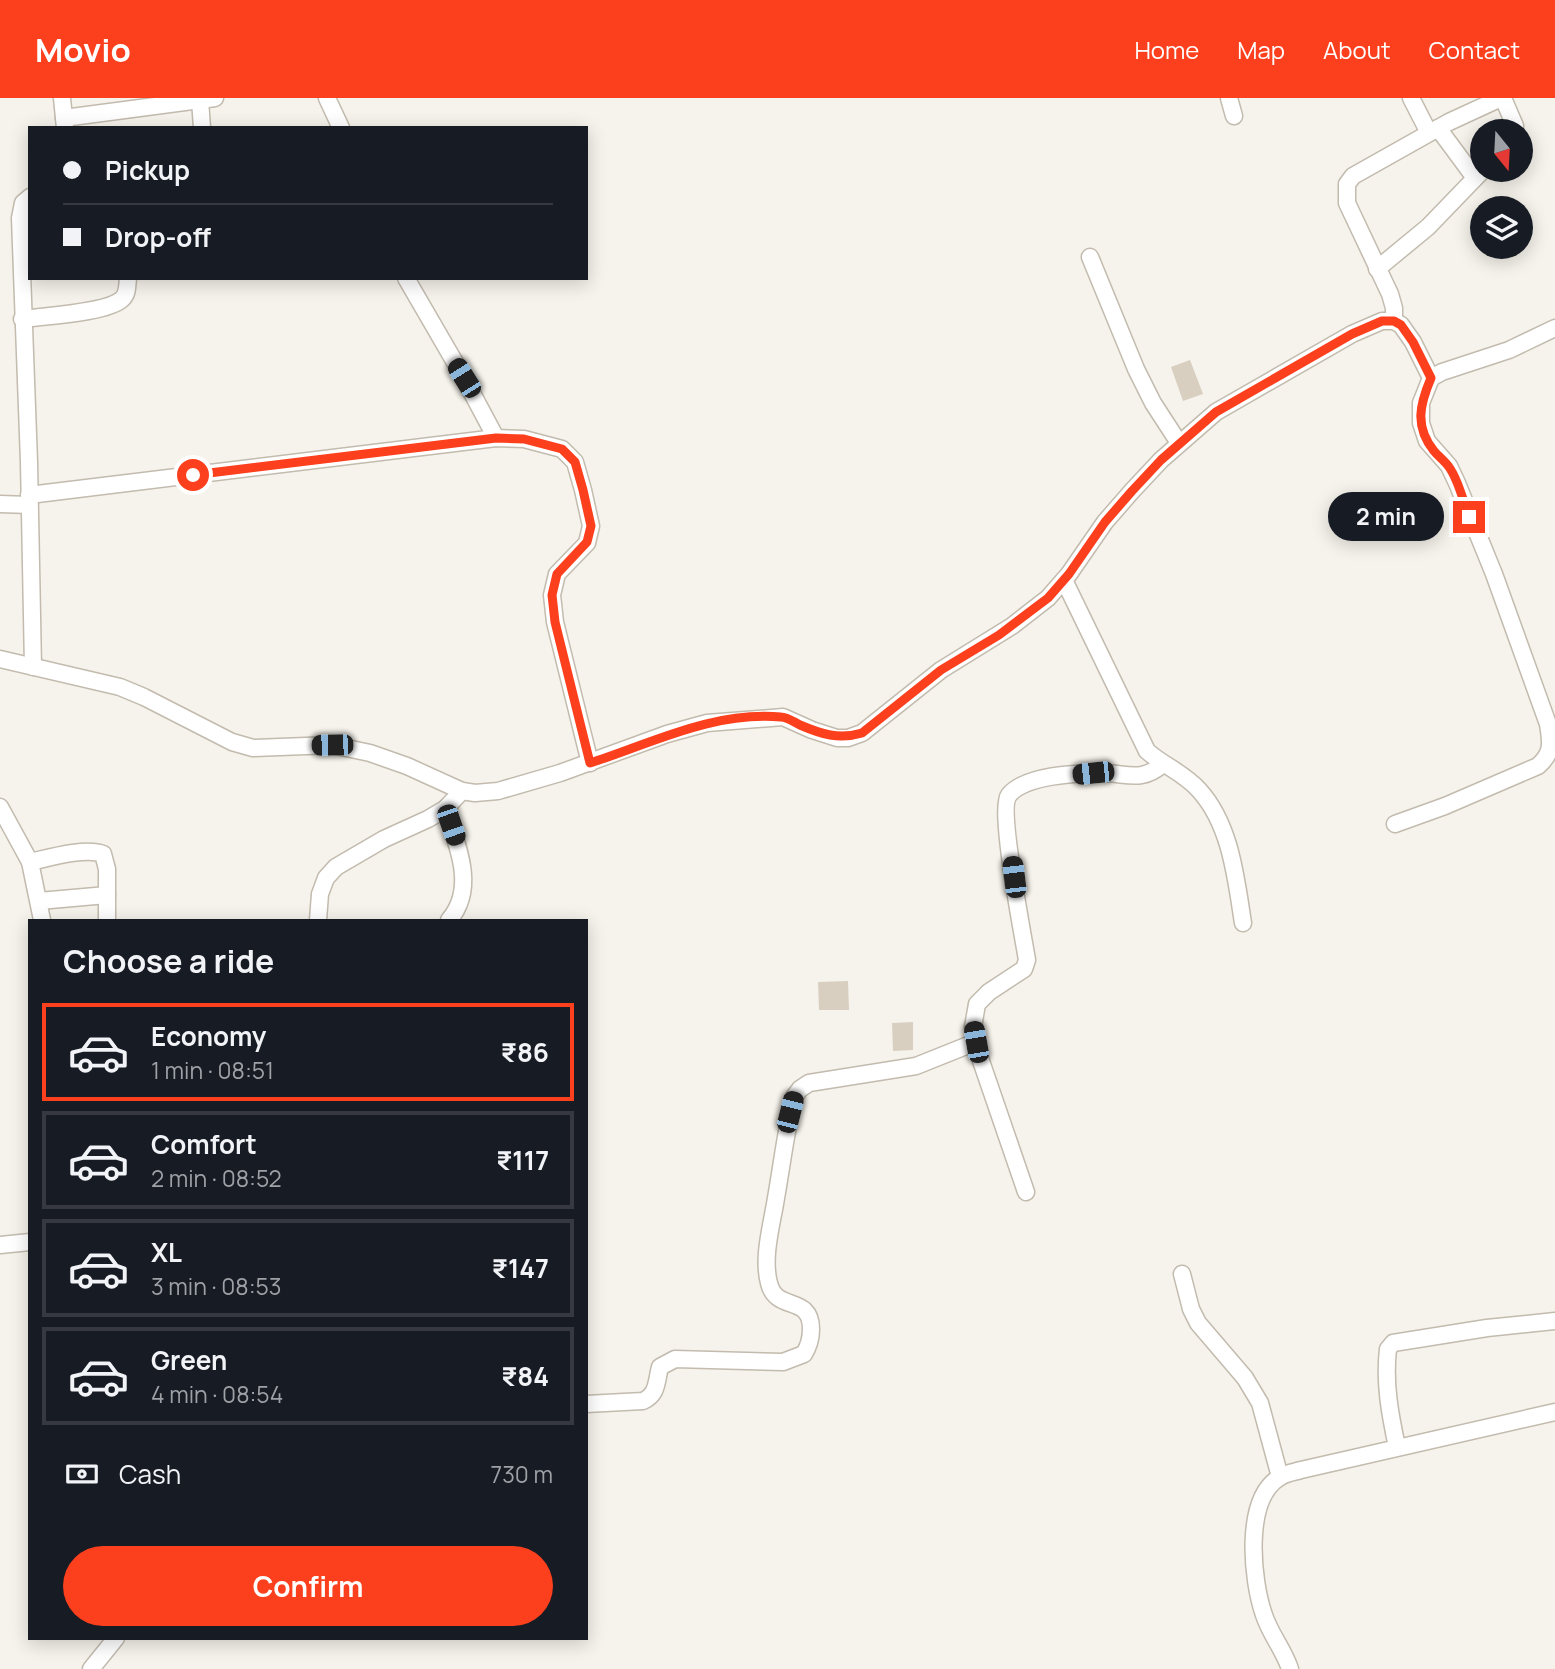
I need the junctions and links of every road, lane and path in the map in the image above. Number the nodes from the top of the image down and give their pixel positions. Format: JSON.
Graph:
{"nodes":[{"id":1,"x":62,"y":98,"type":"edge"},
{"id":2,"x":327,"y":98,"type":"edge"},
{"id":3,"x":1229,"y":98,"type":"edge"},
{"id":4,"x":1411,"y":98,"type":"edge"},
{"id":5,"x":1502,"y":98,"type":"edge"},
{"id":6,"x":207,"y":99,"type":"edge"},
{"id":7,"x":1234,"y":116,"type":"dead end"},
{"id":8,"x":1512,"y":119,"type":"edge"},
{"id":9,"x":65,"y":123,"type":"edge"},
{"id":10,"x":202,"y":126,"type":"edge"},
{"id":11,"x":340,"y":126,"type":"edge"},
{"id":12,"x":1434,"y":131,"type":"junction"},
{"id":13,"x":1470,"y":165,"type":"edge"},
{"id":14,"x":1471,"y":182,"type":"edge"},
{"id":15,"x":28,"y":199,"type":"edge"},
{"id":16,"x":1090,"y":257,"type":"dead end"},
{"id":17,"x":1377,"y":269,"type":"junction"},
{"id":18,"x":128,"y":280,"type":"edge"},
{"id":19,"x":407,"y":280,"type":"edge"},
{"id":20,"x":22,"y":319,"type":"junction"},
{"id":21,"x":1394,"y":321,"type":"junction"},
{"id":22,"x":1555,"y":328,"type":"edge"},
{"id":23,"x":1431,"y":378,"type":"junction"},
{"id":24,"x":496,"y":438,"type":"junction"},
{"id":25,"x":1179,"y":443,"type":"junction"},
{"id":26,"x":29,"y":500,"type":"junction"},
{"id":27,"x":0,"y":504,"type":"edge"},
{"id":28,"x":1064,"y":580,"type":"junction"},
{"id":29,"x":0,"y":659,"type":"edge"},
{"id":30,"x":33,"y":667,"type":"junction"},
{"id":31,"x":1553,"y":746,"type":"edge"},
{"id":32,"x":590,"y":763,"type":"junction"},
{"id":33,"x":1163,"y":764,"type":"junction"},
{"id":34,"x":462,"y":791,"type":"junction"},
{"id":35,"x":0,"y":807,"type":"edge"},
{"id":36,"x":445,"y":809,"type":"junction"},
{"id":37,"x":1395,"y":824,"type":"dead end"},
{"id":38,"x":30,"y":862,"type":"junction"},
{"id":39,"x":107,"y":895,"type":"junction"},
{"id":40,"x":39,"y":901,"type":"junction"},
{"id":41,"x":42,"y":919,"type":"edge"},
{"id":42,"x":107,"y":919,"type":"edge"},
{"id":43,"x":318,"y":919,"type":"edge"},
{"id":44,"x":450,"y":919,"type":"edge"},
{"id":45,"x":1243,"y":923,"type":"dead end"},
{"id":46,"x":976,"y":1042,"type":"junction"},
{"id":47,"x":1026,"y":1192,"type":"dead end"},
{"id":48,"x":28,"y":1242,"type":"edge"},
{"id":49,"x":0,"y":1245,"type":"edge"},
{"id":50,"x":1182,"y":1274,"type":"dead end"},
{"id":51,"x":1555,"y":1321,"type":"edge"},
{"id":52,"x":588,"y":1404,"type":"edge"},
{"id":53,"x":1555,"y":1412,"type":"edge"},
{"id":54,"x":1397,"y":1447,"type":"junction"},
{"id":55,"x":1280,"y":1476,"type":"junction"},
{"id":56,"x":114,"y":1640,"type":"edge"},
{"id":57,"x":91,"y":1669,"type":"edge"},
{"id":58,"x":1290,"y":1669,"type":"edge"}],
"edges":[{"from":1,"to":9,"type":"street"},
{"from":2,"to":11,"type":"street"},
{"from":3,"to":7,"type":"street"},
{"from":4,"to":12,"type":"street"},
{"from":5,"to":8,"type":"street"},
{"from":5,"to":12,"type":"street"},
{"from":6,"to":9,"type":"street"},
{"from":6,"to":10,"type":"street"},
{"from":12,"to":13,"type":"street"},
{"from":12,"to":17,"type":"street"},
{"from":14,"to":17,"type":"street"},
{"from":15,"to":20,"type":"street"},
{"from":16,"to":25,"type":"street"},
{"from":17,"to":21,"type":"street"},
{"from":18,"to":20,"type":"street"},
{"from":19,"to":24,"type":"street"},
{"from":20,"to":26,"type":"street"},
{"from":21,"to":23,"type":"street"},
{"from":21,"to":25,"type":"street"},
{"from":22,"to":23,"type":"street"},
{"from":23,"to":31,"type":"street"},
{"from":24,"to":26,"type":"street"},
{"from":24,"to":32,"type":"street"},
{"from":25,"to":28,"type":"street"},
{"from":26,"to":27,"type":"street"},
{"from":26,"to":30,"type":"street"},
{"from":28,"to":32,"type":"street"},
{"from":28,"to":33,"type":"street"},
{"from":29,"to":30,"type":"street"},
{"from":30,"to":34,"type":"street"},
{"from":31,"to":37,"type":"street"},
{"from":32,"to":34,"type":"street"},
{"from":33,"to":45,"type":"street"},
{"from":33,"to":46,"type":"street"},
{"from":34,"to":36,"type":"street"},
{"from":35,"to":38,"type":"street"},
{"from":36,"to":43,"type":"street"},
{"from":36,"to":44,"type":"street"},
{"from":38,"to":39,"type":"street"},
{"from":38,"to":40,"type":"street"},
{"from":39,"to":40,"type":"street"},
{"from":39,"to":42,"type":"street"},
{"from":40,"to":41,"type":"street"},
{"from":46,"to":47,"type":"street"},
{"from":46,"to":52,"type":"street"},
{"from":48,"to":49,"type":"street"},
{"from":50,"to":55,"type":"street"},
{"from":51,"to":54,"type":"street"},
{"from":53,"to":54,"type":"street"},
{"from":54,"to":55,"type":"street"},
{"from":55,"to":58,"type":"street"},
{"from":56,"to":57,"type":"street"}]}
